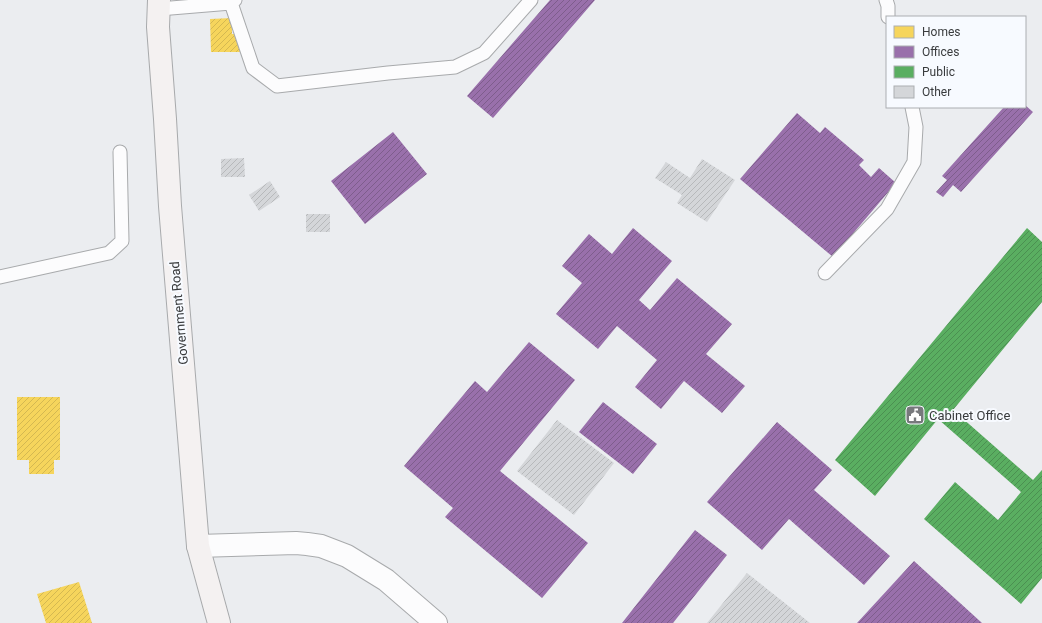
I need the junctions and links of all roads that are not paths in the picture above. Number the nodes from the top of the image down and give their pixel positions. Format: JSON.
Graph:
{"nodes":[{"id":1,"x":530,"y":0,"type":"edge"},
{"id":2,"x":886,"y":0,"type":"edge"},
{"id":3,"x":233,"y":1,"type":"edge"},
{"id":4,"x":159,"y":5,"type":"edge"},
{"id":5,"x":888,"y":16,"type":"edge"},
{"id":6,"x":912,"y":108,"type":"edge"},
{"id":7,"x":120,"y":152,"type":"dead end"},
{"id":8,"x":825,"y":273,"type":"dead end"},
{"id":9,"x":0,"y":276,"type":"edge"},
{"id":10,"x":198,"y":546,"type":"junction"},
{"id":11,"x":220,"y":623,"type":"edge"},
{"id":12,"x":436,"y":623,"type":"edge"}],
"edges":[{"from":1,"to":3,"type":"lane"},
{"from":2,"to":5,"type":"lane"},
{"from":3,"to":4,"type":"lane"},
{"from":4,"to":10,"type":"main road","name":"Government Road"},
{"from":6,"to":8,"type":"lane"},
{"from":7,"to":9,"type":"lane"},
{"from":10,"to":11,"type":"main road","name":"Government Road"},
{"from":10,"to":12,"type":"street"}]}
